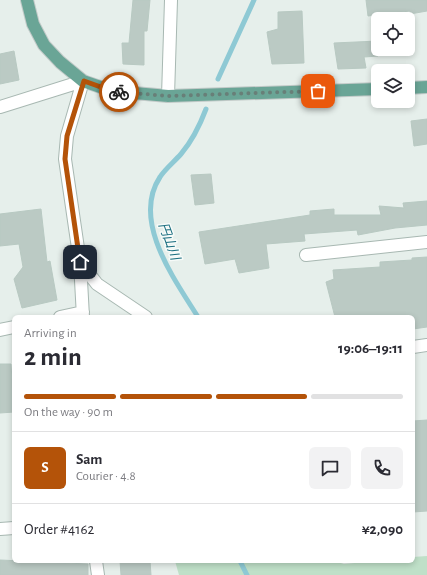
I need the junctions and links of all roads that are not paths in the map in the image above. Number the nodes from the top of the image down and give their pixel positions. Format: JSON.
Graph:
{"nodes":[{"id":1,"x":27,"y":0,"type":"edge"},
{"id":2,"x":172,"y":0,"type":"edge"},
{"id":3,"x":84,"y":81,"type":"junction"},
{"id":4,"x":427,"y":87,"type":"edge"},
{"id":5,"x":415,"y":88,"type":"edge"},
{"id":6,"x":371,"y":89,"type":"edge"},
{"id":7,"x":168,"y":96,"type":"junction"},
{"id":8,"x":0,"y":107,"type":"edge"},
{"id":9,"x":427,"y":242,"type":"edge"},
{"id":10,"x":306,"y":255,"type":"dead end"},
{"id":11,"x":80,"y":262,"type":"junction"},
{"id":12,"x":83,"y":315,"type":"edge"},
{"id":13,"x":143,"y":315,"type":"edge"},
{"id":14,"x":12,"y":327,"type":"edge"},
{"id":15,"x":0,"y":330,"type":"edge"},
{"id":16,"x":427,"y":345,"type":"edge"},
{"id":17,"x":415,"y":346,"type":"edge"},
{"id":18,"x":12,"y":528,"type":"edge"},
{"id":19,"x":0,"y":529,"type":"edge"},
{"id":20,"x":96,"y":563,"type":"edge"},
{"id":21,"x":98,"y":575,"type":"edge"}],
"edges":[{"from":1,"to":3,"type":"main road"},
{"from":2,"to":7,"type":"street"},
{"from":3,"to":7,"type":"main road"},
{"from":3,"to":8,"type":"street"},
{"from":3,"to":11,"type":"street"},
{"from":4,"to":5,"type":"main road"},
{"from":6,"to":7,"type":"main road"},
{"from":9,"to":10,"type":"street"},
{"from":11,"to":12,"type":"street"},
{"from":11,"to":13,"type":"street"},
{"from":14,"to":15,"type":"street"},
{"from":16,"to":17,"type":"street"},
{"from":18,"to":19,"type":"street"},
{"from":20,"to":21,"type":"street"}]}
